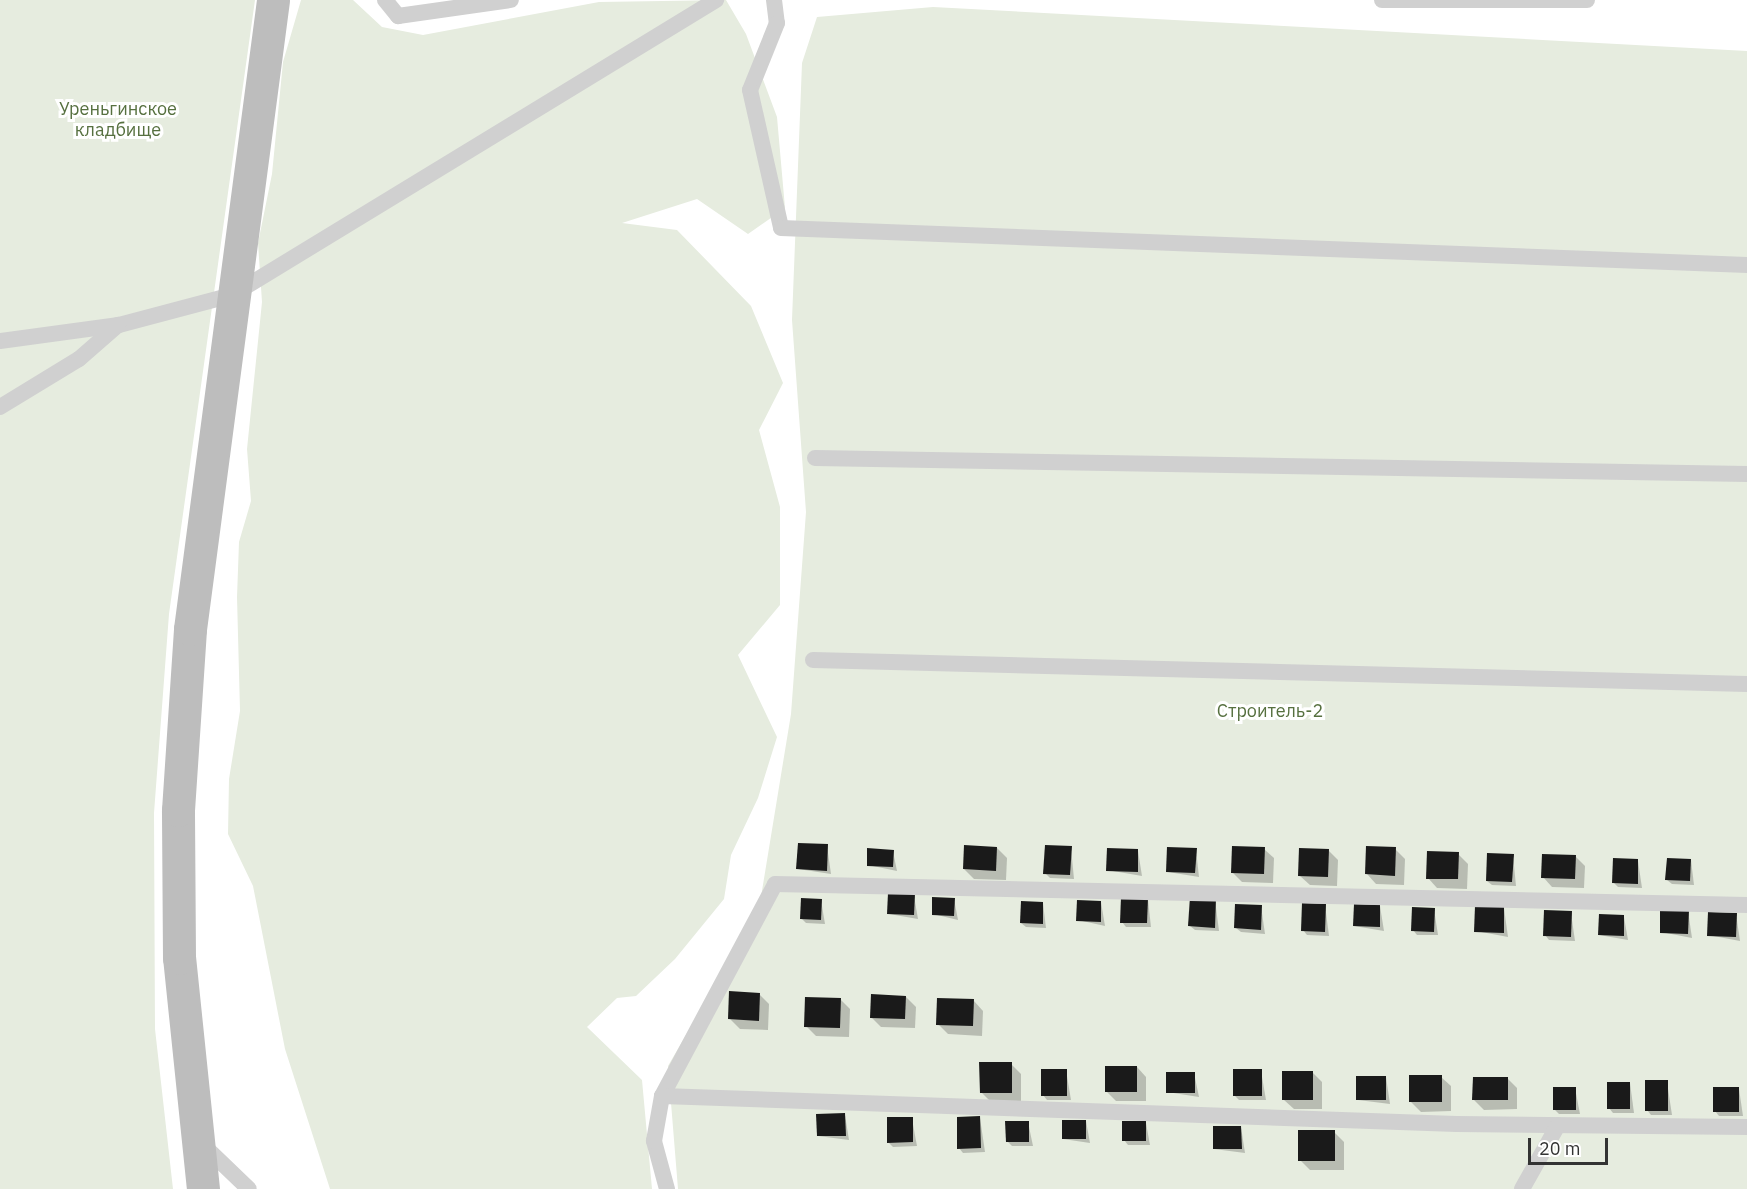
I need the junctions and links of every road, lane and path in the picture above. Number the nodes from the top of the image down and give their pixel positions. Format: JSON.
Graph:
{"nodes":[{"id":1,"x":273,"y":0,"type":"edge"},
{"id":2,"x":385,"y":0,"type":"edge"},
{"id":3,"x":511,"y":0,"type":"edge"},
{"id":4,"x":716,"y":0,"type":"edge"},
{"id":5,"x":774,"y":0,"type":"edge"},
{"id":6,"x":1382,"y":0,"type":"edge"},
{"id":7,"x":1587,"y":0,"type":"edge"},
{"id":8,"x":1747,"y":265,"type":"edge"},
{"id":9,"x":231,"y":295,"type":"junction"},
{"id":10,"x":119,"y":325,"type":"junction"},
{"id":11,"x":0,"y":341,"type":"edge"},
{"id":12,"x":0,"y":407,"type":"edge"},
{"id":13,"x":814,"y":458,"type":"dead end"},
{"id":14,"x":1747,"y":474,"type":"edge"},
{"id":15,"x":813,"y":660,"type":"dead end"},
{"id":16,"x":1747,"y":684,"type":"edge"},
{"id":17,"x":1747,"y":905,"type":"edge"},
{"id":18,"x":662,"y":1096,"type":"junction"},
{"id":19,"x":1557,"y":1125,"type":"junction"},
{"id":20,"x":1747,"y":1127,"type":"edge"},
{"id":21,"x":198,"y":1140,"type":"junction"},
{"id":22,"x":203,"y":1189,"type":"edge"},
{"id":23,"x":249,"y":1189,"type":"edge"},
{"id":24,"x":667,"y":1189,"type":"edge"},
{"id":25,"x":1522,"y":1189,"type":"edge"}],
"edges":[{"from":1,"to":9,"type":"main road"},
{"from":2,"to":3,"type":"lane"},
{"from":4,"to":9,"type":"lane"},
{"from":5,"to":8,"type":"lane"},
{"from":6,"to":7,"type":"lane"},
{"from":9,"to":10,"type":"lane"},
{"from":9,"to":21,"type":"main road"},
{"from":10,"to":11,"type":"lane"},
{"from":10,"to":12,"type":"lane"},
{"from":13,"to":14,"type":"lane"},
{"from":15,"to":16,"type":"lane"},
{"from":17,"to":18,"type":"lane"},
{"from":18,"to":19,"type":"lane"},
{"from":18,"to":24,"type":"lane"},
{"from":19,"to":20,"type":"lane"},
{"from":19,"to":25,"type":"lane"},
{"from":21,"to":22,"type":"main road"},
{"from":21,"to":23,"type":"lane"}]}
